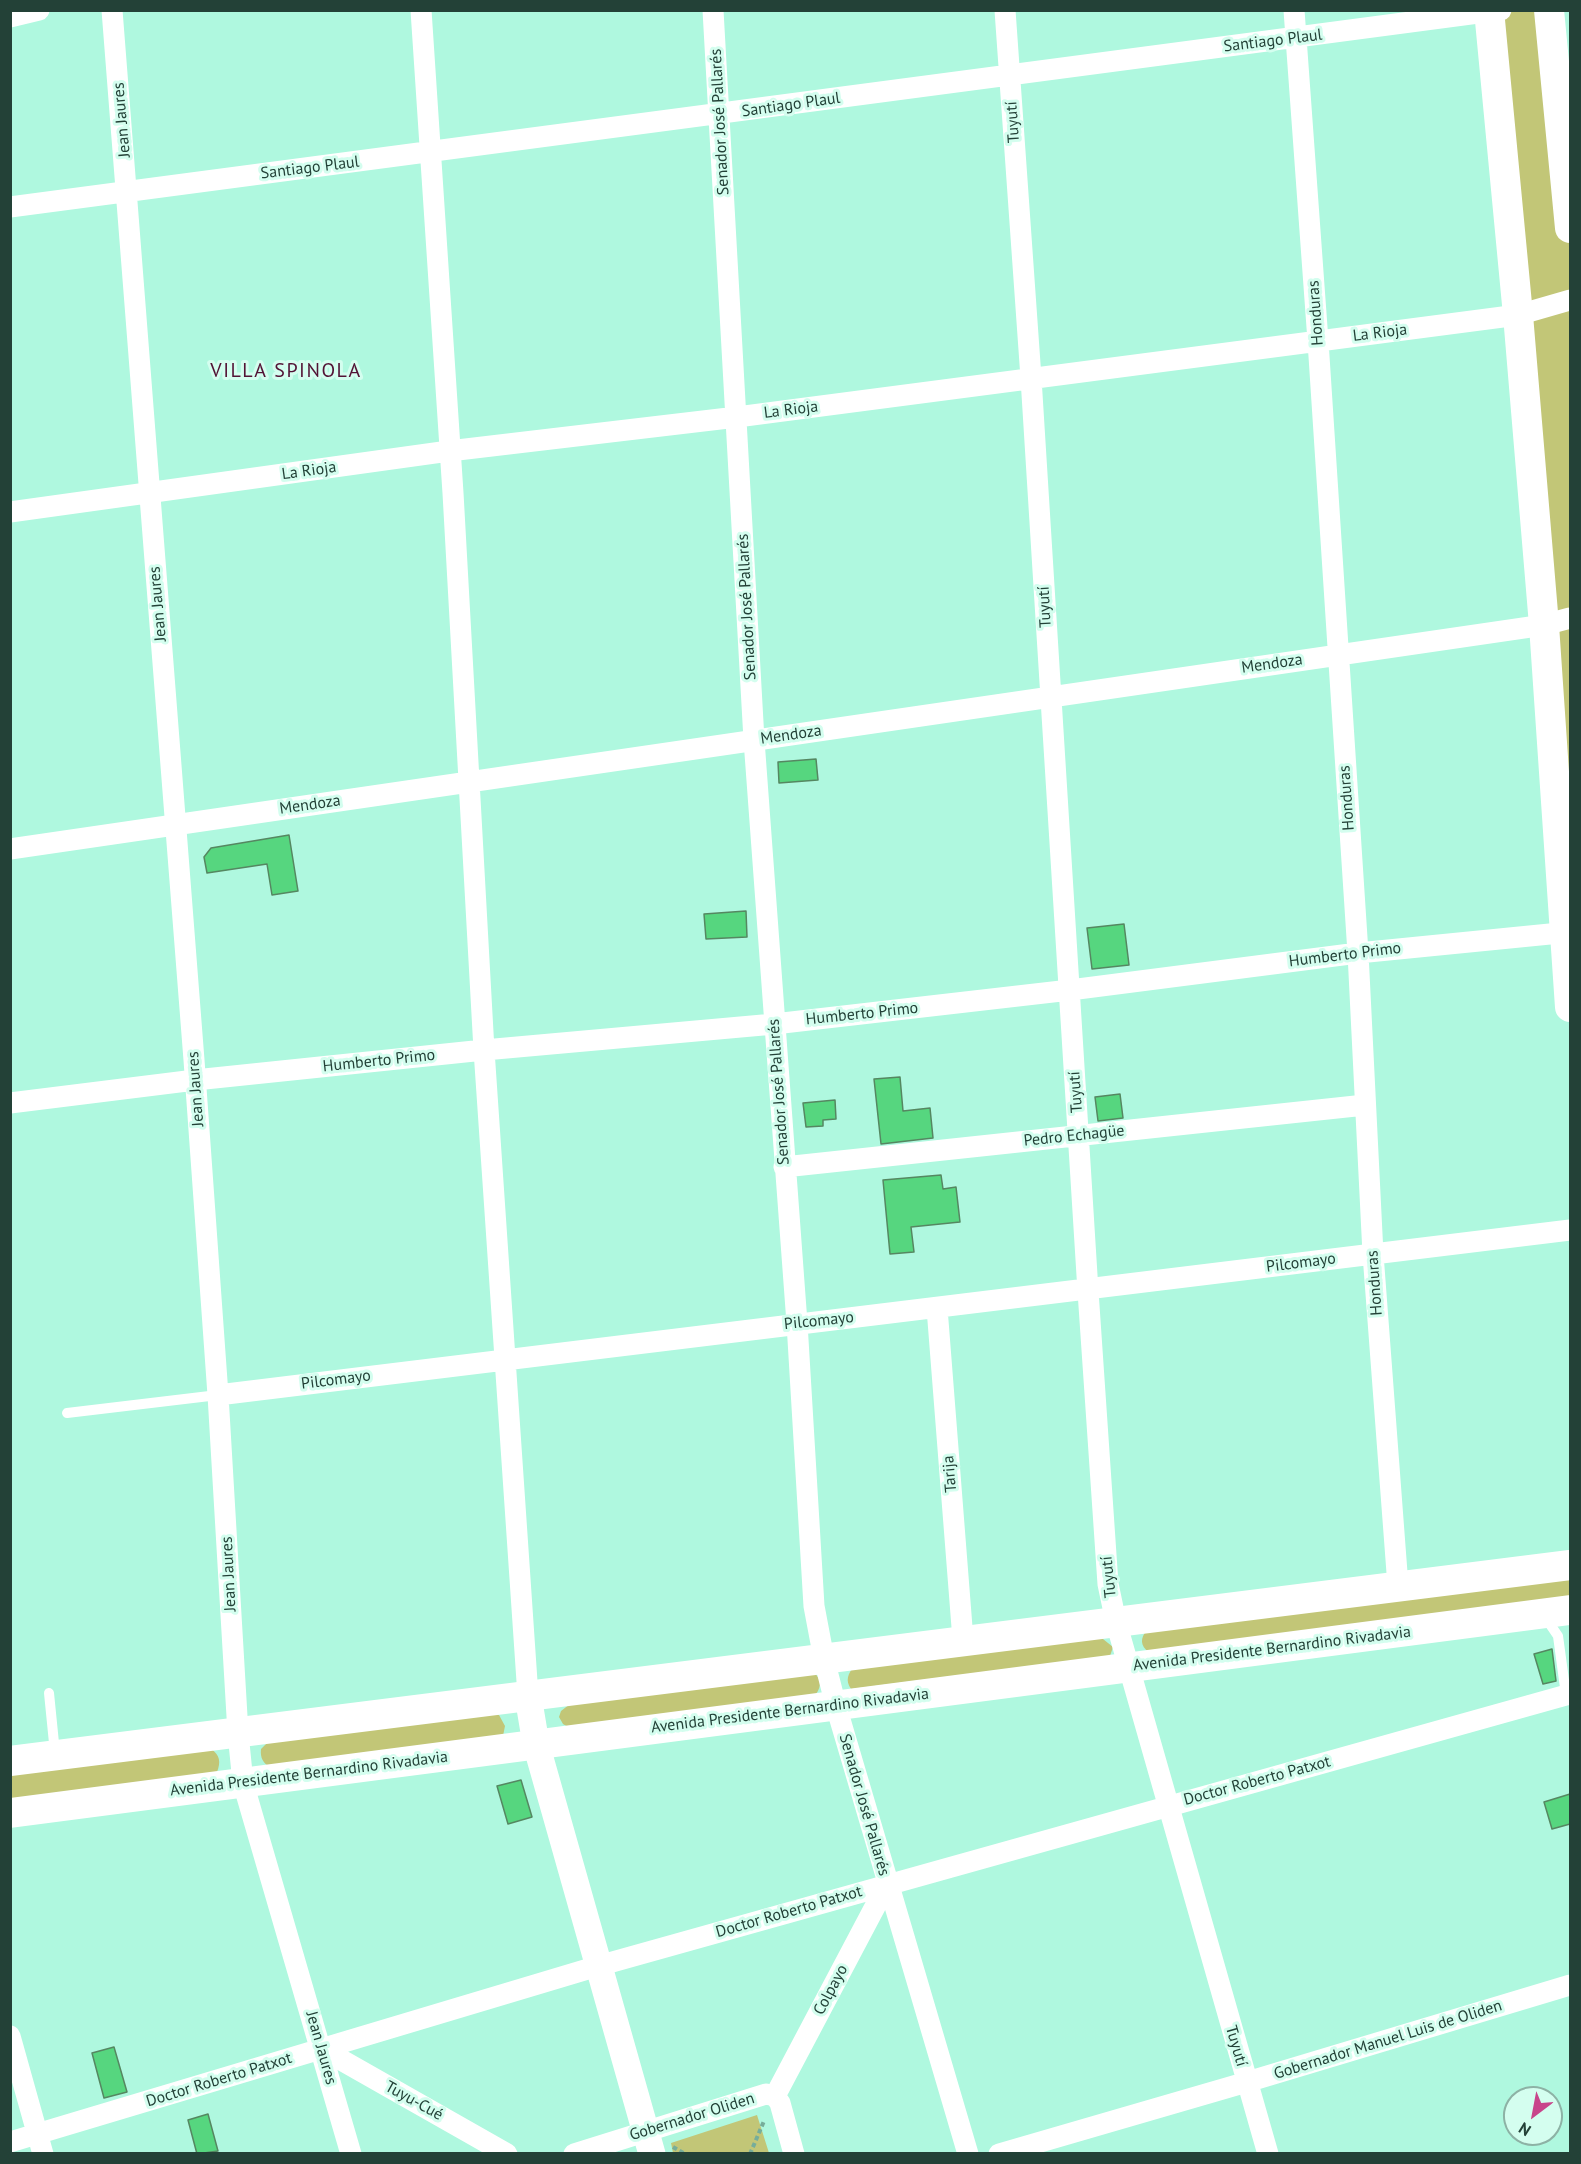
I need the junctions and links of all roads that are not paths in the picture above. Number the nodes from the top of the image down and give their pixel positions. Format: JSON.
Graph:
{"nodes":[{"id":1,"x":39,"y":10,"type":"edge"},
{"id":2,"x":112,"y":10,"type":"edge"},
{"id":3,"x":422,"y":10,"type":"edge"},
{"id":4,"x":713,"y":10,"type":"edge"},
{"id":5,"x":1005,"y":10,"type":"edge"},
{"id":6,"x":1294,"y":10,"type":"edge"},
{"id":7,"x":1549,"y":10,"type":"edge"},
{"id":8,"x":1493,"y":11,"type":"edge"},
{"id":9,"x":10,"y":17,"type":"edge"},
{"id":10,"x":1296,"y":38,"type":"junction"},
{"id":11,"x":1009,"y":76,"type":"junction"},
{"id":12,"x":719,"y":114,"type":"junction"},
{"id":13,"x":430,"y":152,"type":"junction"},
{"id":14,"x":128,"y":192,"type":"junction"},
{"id":15,"x":10,"y":207,"type":"edge"},
{"id":16,"x":1570,"y":228,"type":"edge"},
{"id":17,"x":1570,"y":300,"type":"edge"},
{"id":18,"x":1518,"y":315,"type":"junction"},
{"id":19,"x":1318,"y":341,"type":"junction"},
{"id":20,"x":1031,"y":378,"type":"junction"},
{"id":21,"x":737,"y":417,"type":"junction"},
{"id":22,"x":449,"y":451,"type":"junction"},
{"id":23,"x":149,"y":494,"type":"junction"},
{"id":24,"x":10,"y":512,"type":"edge"},
{"id":25,"x":1557,"y":621,"type":"edge"},
{"id":26,"x":1338,"y":655,"type":"junction"},
{"id":27,"x":1050,"y":697,"type":"junction"},
{"id":28,"x":754,"y":740,"type":"junction"},
{"id":29,"x":469,"y":782,"type":"junction"},
{"id":30,"x":176,"y":825,"type":"junction"},
{"id":31,"x":10,"y":849,"type":"edge"},
{"id":32,"x":1568,"y":932,"type":"edge"},
{"id":33,"x":1358,"y":953,"type":"junction"},
{"id":34,"x":1070,"y":990,"type":"junction"},
{"id":35,"x":1570,"y":1007,"type":"edge"},
{"id":36,"x":774,"y":1023,"type":"junction"},
{"id":37,"x":484,"y":1050,"type":"junction"},
{"id":38,"x":195,"y":1080,"type":"junction"},
{"id":39,"x":10,"y":1103,"type":"edge"},
{"id":40,"x":1365,"y":1104,"type":"junction"},
{"id":41,"x":1079,"y":1135,"type":"junction"},
{"id":42,"x":784,"y":1167,"type":"junction"},
{"id":43,"x":1570,"y":1230,"type":"edge"},
{"id":44,"x":1373,"y":1254,"type":"junction"},
{"id":45,"x":1088,"y":1291,"type":"junction"},
{"id":46,"x":937,"y":1308,"type":"junction"},
{"id":47,"x":797,"y":1323,"type":"junction"},
{"id":48,"x":506,"y":1359,"type":"junction"},
{"id":49,"x":218,"y":1395,"type":"junction"},
{"id":50,"x":67,"y":1413,"type":"dead end"},
{"id":51,"x":1570,"y":1565,"type":"edge"},
{"id":52,"x":1398,"y":1586,"type":"junction"},
{"id":53,"x":1557,"y":1612,"type":"edge"},
{"id":54,"x":1116,"y":1623,"type":"junction"},
{"id":55,"x":963,"y":1640,"type":"junction"},
{"id":56,"x":824,"y":1659,"type":"junction"},
{"id":57,"x":1129,"y":1667,"type":"junction"},
{"id":58,"x":49,"y":1693,"type":"dead end"},
{"id":59,"x":1568,"y":1694,"type":"edge"},
{"id":60,"x":528,"y":1696,"type":"junction"},
{"id":61,"x":836,"y":1706,"type":"junction"},
{"id":62,"x":238,"y":1733,"type":"junction"},
{"id":63,"x":536,"y":1744,"type":"junction"},
{"id":64,"x":55,"y":1755,"type":"junction"},
{"id":65,"x":10,"y":1761,"type":"edge"},
{"id":66,"x":243,"y":1783,"type":"junction"},
{"id":67,"x":1167,"y":1805,"type":"junction"},
{"id":68,"x":10,"y":1813,"type":"edge"},
{"id":69,"x":887,"y":1884,"type":"junction"},
{"id":70,"x":598,"y":1966,"type":"junction"},
{"id":71,"x":1570,"y":1985,"type":"edge"},
{"id":72,"x":10,"y":2036,"type":"edge"},
{"id":73,"x":322,"y":2049,"type":"junction"},
{"id":74,"x":1247,"y":2082,"type":"junction"},
{"id":75,"x":775,"y":2096,"type":"junction"},
{"id":76,"x":10,"y":2142,"type":"edge"},
{"id":77,"x":649,"y":2143,"type":"edge"},
{"id":78,"x":40,"y":2144,"type":"edge"},
{"id":79,"x":351,"y":2154,"type":"edge"},
{"id":80,"x":507,"y":2154,"type":"edge"},
{"id":81,"x":574,"y":2154,"type":"edge"},
{"id":82,"x":794,"y":2154,"type":"edge"},
{"id":83,"x":968,"y":2154,"type":"edge"},
{"id":84,"x":999,"y":2154,"type":"edge"},
{"id":85,"x":1268,"y":2154,"type":"edge"}],
"edges":[{"from":1,"to":9,"type":"street"},
{"from":2,"to":14,"type":"street","name":"Jean Jaures"},
{"from":3,"to":13,"type":"street"},
{"from":4,"to":12,"type":"street","name":"Senador José Pallarés"},
{"from":5,"to":11,"type":"street","name":"Tuyutí"},
{"from":6,"to":10,"type":"street","name":"Honduras"},
{"from":7,"to":16,"type":"main road"},
{"from":8,"to":10,"type":"street","name":"Santiago Plaul"},
{"from":8,"to":18,"type":"main road"},
{"from":10,"to":11,"type":"street","name":"Santiago Plaul"},
{"from":10,"to":19,"type":"street","name":"Honduras"},
{"from":11,"to":12,"type":"street","name":"Santiago Plaul"},
{"from":11,"to":20,"type":"street","name":"Tuyutí"},
{"from":12,"to":13,"type":"street","name":"Santiago Plaul"},
{"from":12,"to":21,"type":"street","name":"Senador José Pallarés"},
{"from":13,"to":14,"type":"street","name":"Santiago Plaul"},
{"from":13,"to":22,"type":"street"},
{"from":14,"to":15,"type":"street","name":"Santiago Plaul"},
{"from":14,"to":23,"type":"street","name":"Jean Jaures"},
{"from":17,"to":18,"type":"street","name":"La Rioja"},
{"from":18,"to":19,"type":"street","name":"La Rioja"},
{"from":18,"to":25,"type":"main road"},
{"from":19,"to":20,"type":"street","name":"La Rioja"},
{"from":19,"to":26,"type":"street","name":"Honduras"},
{"from":20,"to":21,"type":"street","name":"La Rioja"},
{"from":20,"to":27,"type":"street","name":"Tuyutí"},
{"from":21,"to":22,"type":"street","name":"La Rioja"},
{"from":21,"to":28,"type":"street","name":"Senador José Pallarés"},
{"from":22,"to":23,"type":"street","name":"La Rioja"},
{"from":22,"to":29,"type":"street"},
{"from":23,"to":24,"type":"street","name":"La Rioja"},
{"from":23,"to":30,"type":"street","name":"Jean Jaures"},
{"from":25,"to":26,"type":"street","name":"Mendoza"},
{"from":25,"to":32,"type":"main road"},
{"from":26,"to":27,"type":"street","name":"Mendoza"},
{"from":26,"to":33,"type":"street","name":"Honduras"},
{"from":27,"to":28,"type":"street","name":"Mendoza"},
{"from":27,"to":34,"type":"street","name":"Tuyutí"},
{"from":28,"to":29,"type":"street","name":"Mendoza"},
{"from":28,"to":36,"type":"street","name":"Senador José Pallarés"},
{"from":29,"to":30,"type":"street","name":"Mendoza"},
{"from":29,"to":37,"type":"street"},
{"from":30,"to":31,"type":"street","name":"Mendoza"},
{"from":30,"to":38,"type":"street","name":"Jean Jaures"},
{"from":32,"to":33,"type":"street","name":"Humberto Primo"},
{"from":32,"to":35,"type":"main road"},
{"from":33,"to":34,"type":"street","name":"Humberto Primo"},
{"from":33,"to":40,"type":"street","name":"Honduras"},
{"from":34,"to":36,"type":"street","name":"Humberto Primo"},
{"from":34,"to":41,"type":"street","name":"Tuyutí"},
{"from":36,"to":37,"type":"street","name":"Humberto Primo"},
{"from":36,"to":42,"type":"street","name":"Senador José Pallarés"},
{"from":37,"to":38,"type":"street","name":"Humberto Primo"},
{"from":37,"to":48,"type":"street"},
{"from":38,"to":39,"type":"street","name":"Humberto Primo"},
{"from":38,"to":49,"type":"street","name":"Jean Jaures"},
{"from":40,"to":41,"type":"street","name":"Pedro Echagüe"},
{"from":40,"to":44,"type":"street","name":"Honduras"},
{"from":41,"to":42,"type":"street","name":"Pedro Echagüe"},
{"from":41,"to":45,"type":"street","name":"Tuyutí"},
{"from":42,"to":47,"type":"street","name":"Senador José Pallarés"},
{"from":43,"to":44,"type":"street","name":"Pilcomayo"},
{"from":44,"to":45,"type":"street","name":"Pilcomayo"},
{"from":44,"to":52,"type":"street","name":"Honduras"},
{"from":45,"to":46,"type":"street","name":"Pilcomayo"},
{"from":45,"to":54,"type":"street","name":"Tuyutí"},
{"from":46,"to":47,"type":"street","name":"Pilcomayo"},
{"from":46,"to":55,"type":"street","name":"Tarija"},
{"from":47,"to":48,"type":"street","name":"Pilcomayo"},
{"from":47,"to":56,"type":"street","name":"Senador José Pallarés"},
{"from":48,"to":49,"type":"street","name":"Pilcomayo"},
{"from":48,"to":60,"type":"street"},
{"from":49,"to":50,"type":"lane","name":"Pilcomayo"},
{"from":49,"to":62,"type":"street","name":"Jean Jaures"},
{"from":51,"to":52,"type":"main road"},
{"from":52,"to":54,"type":"main road"},
{"from":53,"to":57,"type":"main road","name":"Avenida Presidente Bernardino Rivadavia"},
{"from":53,"to":59,"type":"lane"},
{"from":54,"to":55,"type":"main road"},
{"from":54,"to":57,"type":"street","name":"Tuyutí"},
{"from":55,"to":56,"type":"main road"},
{"from":56,"to":60,"type":"main road"},
{"from":56,"to":61,"type":"street","name":"Senador José Pallarés"},
{"from":57,"to":61,"type":"main road","name":"Avenida Presidente Bernardino Rivadavia"},
{"from":57,"to":67,"type":"street","name":"Tuyutí"},
{"from":58,"to":64,"type":"lane"},
{"from":59,"to":67,"type":"street","name":"Doctor Roberto Patxot"},
{"from":60,"to":62,"type":"main road"},
{"from":60,"to":63,"type":"street"},
{"from":61,"to":63,"type":"main road","name":"Avenida Presidente Bernardino Rivadavia"},
{"from":61,"to":69,"type":"street","name":"Senador José Pallarés"},
{"from":62,"to":64,"type":"main road"},
{"from":62,"to":66,"type":"street","name":"Jean Jaures"},
{"from":63,"to":66,"type":"main road","name":"Avenida Presidente Bernardino Rivadavia"},
{"from":63,"to":70,"type":"street"},
{"from":64,"to":65,"type":"main road"},
{"from":66,"to":68,"type":"main road","name":"Avenida Presidente Bernardino Rivadavia"},
{"from":66,"to":73,"type":"street","name":"Jean Jaures"},
{"from":67,"to":69,"type":"street","name":"Doctor Roberto Patxot"},
{"from":67,"to":74,"type":"street","name":"Tuyutí"},
{"from":69,"to":70,"type":"street","name":"Doctor Roberto Patxot"},
{"from":69,"to":75,"type":"street","name":"Colpayo"},
{"from":69,"to":83,"type":"street","name":"Senador José Pallarés"},
{"from":70,"to":73,"type":"street","name":"Doctor Roberto Patxot"},
{"from":70,"to":77,"type":"street"},
{"from":71,"to":74,"type":"street","name":"Gobernador Manuel Luis de Oliden"},
{"from":72,"to":78,"type":"street"},
{"from":73,"to":78,"type":"street","name":"Doctor Roberto Patxot"},
{"from":73,"to":79,"type":"street","name":"Jean Jaures"},
{"from":73,"to":80,"type":"street","name":"Tuyu-Cué"},
{"from":74,"to":84,"type":"street","name":"Gobernador Manuel Luis de Oliden"},
{"from":74,"to":85,"type":"street","name":"Tuyutí"},
{"from":75,"to":77,"type":"street","name":"Gobernador Oliden"},
{"from":75,"to":82,"type":"street"},
{"from":76,"to":78,"type":"street","name":"Doctor Roberto Patxot"},
{"from":77,"to":81,"type":"street","name":"Gobernador Oliden"}]}
